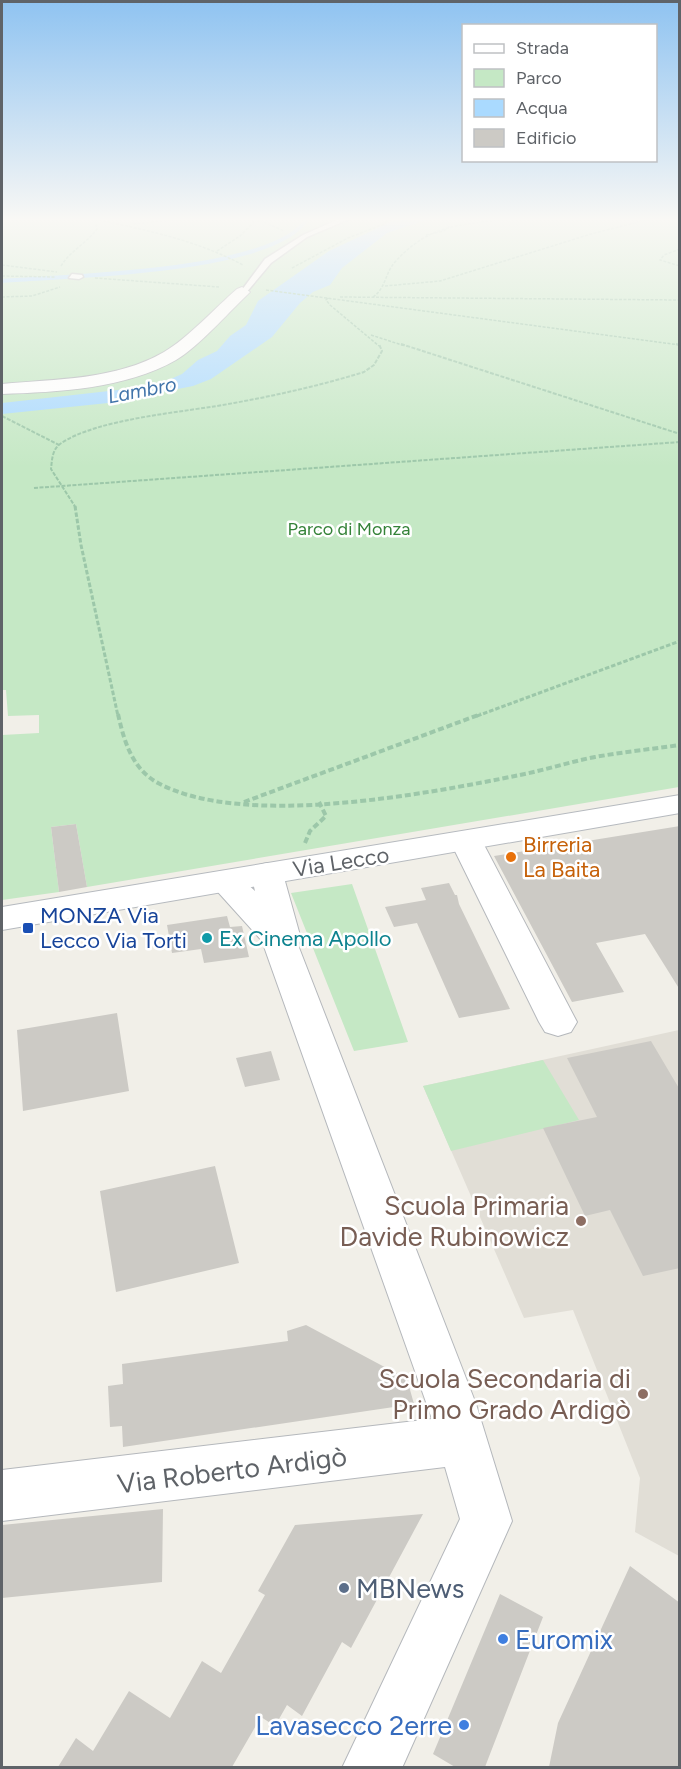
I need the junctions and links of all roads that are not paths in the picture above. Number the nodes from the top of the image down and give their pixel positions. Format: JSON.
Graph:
{"nodes":[{"id":1,"x":235,"y":302,"type":"edge"},
{"id":2,"x":2,"y":389,"type":"edge"},
{"id":3,"x":680,"y":804,"type":"edge"},
{"id":4,"x":466,"y":841,"type":"junction"},
{"id":5,"x":267,"y":874,"type":"junction"},
{"id":6,"x":224,"y":881,"type":"junction"},
{"id":7,"x":2,"y":919,"type":"edge"},
{"id":8,"x":291,"y":970,"type":"junction"},
{"id":9,"x":558,"y":1022,"type":"dead end"},
{"id":10,"x":462,"y":1440,"type":"junction"},
{"id":11,"x":2,"y":1496,"type":"edge"},
{"id":12,"x":371,"y":1767,"type":"edge"}],
"edges":[{"from":1,"to":2,"type":"street"},
{"from":3,"to":4,"type":"street","name":"Via Lecco"},
{"from":4,"to":5,"type":"street","name":"Via Lecco"},
{"from":4,"to":9,"type":"street"},
{"from":5,"to":6,"type":"street","name":"Via Lecco"},
{"from":5,"to":8,"type":"street"},
{"from":6,"to":7,"type":"street","name":"Via Lecco"},
{"from":6,"to":8,"type":"street"},
{"from":8,"to":10,"type":"street"},
{"from":10,"to":11,"type":"street","name":"Via Roberto Ardigò"},
{"from":10,"to":12,"type":"street"}]}
